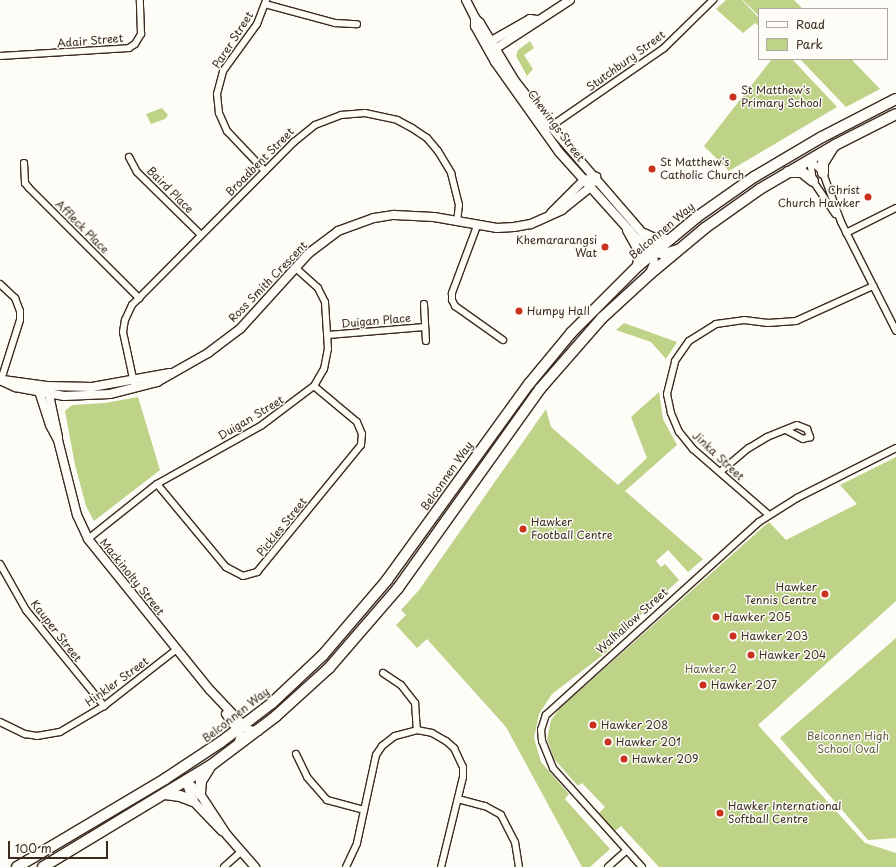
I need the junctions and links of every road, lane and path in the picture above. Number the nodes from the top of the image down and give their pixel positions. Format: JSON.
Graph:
{"nodes":[{"id":1,"x":140,"y":0,"type":"edge"},
{"id":2,"x":466,"y":0,"type":"edge"},
{"id":3,"x":570,"y":0,"type":"edge"},
{"id":4,"x":713,"y":0,"type":"edge"},
{"id":5,"x":266,"y":2,"type":"edge"},
{"id":6,"x":357,"y":24,"type":"dead end"},
{"id":7,"x":490,"y":47,"type":"junction"},
{"id":8,"x":0,"y":56,"type":"edge"},
{"id":9,"x":896,"y":99,"type":"edge"},
{"id":10,"x":888,"y":118,"type":"edge"},
{"id":11,"x":548,"y":129,"type":"junction"},
{"id":12,"x":822,"y":137,"type":"junction"},
{"id":13,"x":834,"y":145,"type":"junction"},
{"id":14,"x":129,"y":157,"type":"dead end"},
{"id":15,"x":783,"y":159,"type":"junction"},
{"id":16,"x":810,"y":159,"type":"junction"},
{"id":17,"x":24,"y":163,"type":"dead end"},
{"id":18,"x":265,"y":171,"type":"junction"},
{"id":19,"x":787,"y":172,"type":"junction"},
{"id":20,"x":823,"y":173,"type":"junction"},
{"id":21,"x":596,"y":177,"type":"junction"},
{"id":22,"x":584,"y":180,"type":"junction"},
{"id":23,"x":813,"y":181,"type":"junction"},
{"id":24,"x":590,"y":187,"type":"junction"},
{"id":25,"x":896,"y":208,"type":"edge"},
{"id":26,"x":550,"y":215,"type":"junction"},
{"id":27,"x":457,"y":222,"type":"junction"},
{"id":28,"x":841,"y":222,"type":"junction"},
{"id":29,"x":477,"y":226,"type":"junction"},
{"id":30,"x":628,"y":230,"type":"junction"},
{"id":31,"x":846,"y":233,"type":"junction"},
{"id":32,"x":644,"y":234,"type":"junction"},
{"id":33,"x":201,"y":235,"type":"junction"},
{"id":34,"x":668,"y":240,"type":"junction"},
{"id":35,"x":680,"y":248,"type":"junction"},
{"id":36,"x":654,"y":253,"type":"junction"},
{"id":37,"x":638,"y":266,"type":"junction"},
{"id":38,"x":296,"y":268,"type":"junction"},
{"id":39,"x":650,"y":274,"type":"junction"},
{"id":40,"x":0,"y":284,"type":"edge"},
{"id":41,"x":873,"y":286,"type":"junction"},
{"id":42,"x":139,"y":298,"type":"junction"},
{"id":43,"x":424,"y":304,"type":"dead end"},
{"id":44,"x":893,"y":319,"type":"edge"},
{"id":45,"x":425,"y":327,"type":"junction"},
{"id":46,"x":896,"y":331,"type":"edge"},
{"id":47,"x":328,"y":335,"type":"junction"},
{"id":48,"x":503,"y":340,"type":"dead end"},
{"id":49,"x":426,"y":341,"type":"dead end"},
{"id":50,"x":0,"y":380,"type":"edge"},
{"id":51,"x":38,"y":385,"type":"junction"},
{"id":52,"x":134,"y":385,"type":"junction"},
{"id":53,"x":314,"y":386,"type":"junction"},
{"id":54,"x":48,"y":390,"type":"junction"},
{"id":55,"x":40,"y":394,"type":"junction"},
{"id":56,"x":70,"y":396,"type":"junction"},
{"id":57,"x":509,"y":410,"type":"junction"},
{"id":58,"x":54,"y":412,"type":"junction"},
{"id":59,"x":519,"y":418,"type":"junction"},
{"id":60,"x":786,"y":430,"type":"dead end"},
{"id":61,"x":58,"y":440,"type":"junction"},
{"id":62,"x":896,"y":448,"type":"edge"},
{"id":63,"x":720,"y":472,"type":"junction"},
{"id":64,"x":156,"y":484,"type":"junction"},
{"id":65,"x":769,"y":515,"type":"junction"},
{"id":66,"x":88,"y":539,"type":"junction"},
{"id":67,"x":0,"y":564,"type":"edge"},
{"id":68,"x":388,"y":580,"type":"junction"},
{"id":69,"x":398,"y":588,"type":"junction"},
{"id":70,"x":177,"y":649,"type":"junction"},
{"id":71,"x":383,"y":673,"type":"dead end"},
{"id":72,"x":104,"y":706,"type":"junction"},
{"id":73,"x":0,"y":723,"type":"edge"},
{"id":74,"x":240,"y":728,"type":"junction"},
{"id":75,"x":417,"y":730,"type":"junction"},
{"id":76,"x":258,"y":731,"type":"junction"},
{"id":77,"x":238,"y":745,"type":"junction"},
{"id":78,"x":296,"y":754,"type":"dead end"},
{"id":79,"x":194,"y":761,"type":"junction"},
{"id":80,"x":210,"y":766,"type":"junction"},
{"id":81,"x":165,"y":779,"type":"junction"},
{"id":82,"x":186,"y":781,"type":"junction"},
{"id":83,"x":165,"y":794,"type":"junction"},
{"id":84,"x":200,"y":794,"type":"junction"},
{"id":85,"x":458,"y":799,"type":"junction"},
{"id":86,"x":193,"y":801,"type":"junction"},
{"id":87,"x":364,"y":810,"type":"junction"},
{"id":88,"x":104,"y":815,"type":"junction"},
{"id":89,"x":111,"y":827,"type":"junction"},
{"id":90,"x":227,"y":835,"type":"junction"},
{"id":91,"x":627,"y":850,"type":"junction"},
{"id":92,"x":242,"y":851,"type":"junction"},
{"id":93,"x":17,"y":867,"type":"edge"},
{"id":94,"x":43,"y":867,"type":"edge"},
{"id":95,"x":224,"y":867,"type":"edge"},
{"id":96,"x":255,"y":867,"type":"edge"},
{"id":97,"x":346,"y":867,"type":"edge"},
{"id":98,"x":441,"y":867,"type":"edge"},
{"id":99,"x":519,"y":867,"type":"edge"},
{"id":100,"x":608,"y":867,"type":"edge"},
{"id":101,"x":642,"y":867,"type":"edge"}],
"edges":[{"from":1,"to":8,"type":"street","name":"Adair Street"},
{"from":2,"to":7,"type":"street","name":"Chewings Street"},
{"from":3,"to":7,"type":"street"},
{"from":4,"to":11,"type":"street","name":"Stutchbury Street"},
{"from":5,"to":6,"type":"street"},
{"from":5,"to":18,"type":"street","name":"Parer Street"},
{"from":7,"to":11,"type":"street","name":"Chewings Street"},
{"from":9,"to":12,"type":"main road","name":"Belconnen Way"},
{"from":10,"to":13,"type":"main road"},
{"from":11,"to":21,"type":"street","name":"Chewings Street"},
{"from":11,"to":22,"type":"street","name":"Chewings Street"},
{"from":12,"to":15,"type":"main road","name":"Belconnen Way"},
{"from":12,"to":16,"type":"main road"},
{"from":13,"to":16,"type":"main road"},
{"from":13,"to":20,"type":"main road"},
{"from":14,"to":33,"type":"street","name":"Baird Place"},
{"from":15,"to":16,"type":"main road"},
{"from":15,"to":34,"type":"main road","name":"Belconnen Way"},
{"from":16,"to":19,"type":"main road"},
{"from":16,"to":20,"type":"street"},
{"from":16,"to":23,"type":"street"},
{"from":17,"to":42,"type":"street","name":"Affleck Place"},
{"from":18,"to":27,"type":"street","name":"Broadbent Street"},
{"from":18,"to":33,"type":"street","name":"Broadbent Street"},
{"from":19,"to":23,"type":"main road"},
{"from":19,"to":35,"type":"main road"},
{"from":20,"to":28,"type":"street"},
{"from":21,"to":22,"type":"street"},
{"from":21,"to":24,"type":"street","name":"Ross Smith Crescent"},
{"from":21,"to":32,"type":"street","name":"Chewings Street"},
{"from":22,"to":24,"type":"street","name":"Chewings Street"},
{"from":22,"to":26,"type":"street","name":"Ross Smith Crescent"},
{"from":23,"to":28,"type":"street"},
{"from":24,"to":26,"type":"street","name":"Ross Smith Crescent"},
{"from":24,"to":30,"type":"street","name":"Chewings Street"},
{"from":25,"to":31,"type":"street"},
{"from":26,"to":29,"type":"street","name":"Ross Smith Crescent"},
{"from":27,"to":29,"type":"street","name":"Ross Smith Crescent"},
{"from":27,"to":38,"type":"street","name":"Ross Smith Crescent"},
{"from":28,"to":31,"type":"street"},
{"from":29,"to":48,"type":"street"},
{"from":30,"to":36,"type":"street","name":"Chewings Street"},
{"from":30,"to":37,"type":"main road"},
{"from":31,"to":41,"type":"street"},
{"from":32,"to":34,"type":"main road"},
{"from":32,"to":36,"type":"street","name":"Chewings Street"},
{"from":33,"to":42,"type":"street","name":"Broadbent Street"},
{"from":34,"to":36,"type":"main road","name":"Belconnen Way"},
{"from":35,"to":36,"type":"street"},
{"from":35,"to":39,"type":"main road"},
{"from":36,"to":37,"type":"main road","name":"Belconnen Way"},
{"from":36,"to":39,"type":"street"},
{"from":37,"to":57,"type":"main road","name":"Belconnen Way"},
{"from":38,"to":47,"type":"street","name":"Duigan Street"},
{"from":38,"to":52,"type":"street","name":"Ross Smith Crescent"},
{"from":39,"to":59,"type":"main road"},
{"from":40,"to":50,"type":"street"},
{"from":41,"to":44,"type":"street"},
{"from":41,"to":63,"type":"street","name":"Jinka Street"},
{"from":42,"to":52,"type":"street","name":"Broadbent Street"},
{"from":43,"to":45,"type":"street","name":"Duigan Place"},
{"from":44,"to":46,"type":"street"},
{"from":45,"to":47,"type":"street","name":"Duigan Place"},
{"from":45,"to":49,"type":"street","name":"Duigan Place"},
{"from":47,"to":53,"type":"street","name":"Duigan Street"},
{"from":50,"to":51,"type":"street","name":"Ross Smith Crescent"},
{"from":50,"to":55,"type":"street","name":"Ross Smith Crescent"},
{"from":51,"to":54,"type":"street","name":"Ross Smith Crescent"},
{"from":51,"to":55,"type":"street","name":"Mackinolty Street"},
{"from":52,"to":54,"type":"street","name":"Ross Smith Crescent"},
{"from":52,"to":56,"type":"street","name":"Ross Smith Crescent"},
{"from":53,"to":64,"type":"street","name":"Duigan Street"},
{"from":53,"to":64,"type":"street","name":"Pickles Street"},
{"from":54,"to":55,"type":"street","name":"Ross Smith Crescent"},
{"from":54,"to":56,"type":"street","name":"Ross Smith Crescent"},
{"from":54,"to":58,"type":"street","name":"Mackinolty Street"},
{"from":55,"to":61,"type":"street","name":"Mackinolty Street"},
{"from":56,"to":58,"type":"street"},
{"from":57,"to":59,"type":"main road"},
{"from":57,"to":68,"type":"main road","name":"Belconnen Way"},
{"from":58,"to":61,"type":"street","name":"Mackinolty Street"},
{"from":59,"to":69,"type":"main road"},
{"from":60,"to":63,"type":"street"},
{"from":61,"to":66,"type":"street","name":"Mackinolty Street"},
{"from":62,"to":65,"type":"street","name":"Walhallow Street"},
{"from":63,"to":65,"type":"street","name":"Jinka Street"},
{"from":64,"to":66,"type":"street","name":"Duigan Street"},
{"from":65,"to":91,"type":"street","name":"Walhallow Street"},
{"from":66,"to":70,"type":"street","name":"Mackinolty Street"},
{"from":67,"to":72,"type":"street","name":"Kauper Street"},
{"from":68,"to":69,"type":"main road"},
{"from":68,"to":74,"type":"main road","name":"Belconnen Way"},
{"from":69,"to":76,"type":"main road"},
{"from":70,"to":72,"type":"street","name":"Hinkler Street"},
{"from":70,"to":74,"type":"street","name":"Mackinolty Street"},
{"from":71,"to":75,"type":"street"},
{"from":72,"to":73,"type":"street","name":"Hinkler Street"},
{"from":74,"to":76,"type":"street"},
{"from":74,"to":77,"type":"street"},
{"from":74,"to":79,"type":"main road","name":"Belconnen Way"},
{"from":75,"to":85,"type":"street"},
{"from":75,"to":87,"type":"street"},
{"from":76,"to":77,"type":"main road"},
{"from":77,"to":80,"type":"main road"},
{"from":78,"to":87,"type":"street"},
{"from":79,"to":81,"type":"main road","name":"Belconnen Way"},
{"from":79,"to":82,"type":"main road"},
{"from":80,"to":82,"type":"main road"},
{"from":80,"to":84,"type":"main road"},
{"from":81,"to":82,"type":"main road"},
{"from":81,"to":88,"type":"main road","name":"Belconnen Way"},
{"from":82,"to":83,"type":"main road"},
{"from":82,"to":84,"type":"street"},
{"from":82,"to":86,"type":"street"},
{"from":83,"to":86,"type":"main road"},
{"from":83,"to":89,"type":"main road"},
{"from":84,"to":90,"type":"street"},
{"from":85,"to":98,"type":"street"},
{"from":85,"to":99,"type":"street"},
{"from":86,"to":90,"type":"street"},
{"from":87,"to":97,"type":"street"},
{"from":88,"to":89,"type":"main road"},
{"from":88,"to":93,"type":"main road","name":"Belconnen Way"},
{"from":89,"to":94,"type":"main road"},
{"from":90,"to":92,"type":"street"},
{"from":91,"to":100,"type":"street"},
{"from":91,"to":101,"type":"street","name":"Walhallow Street"},
{"from":92,"to":95,"type":"street"},
{"from":92,"to":96,"type":"street"}]}
